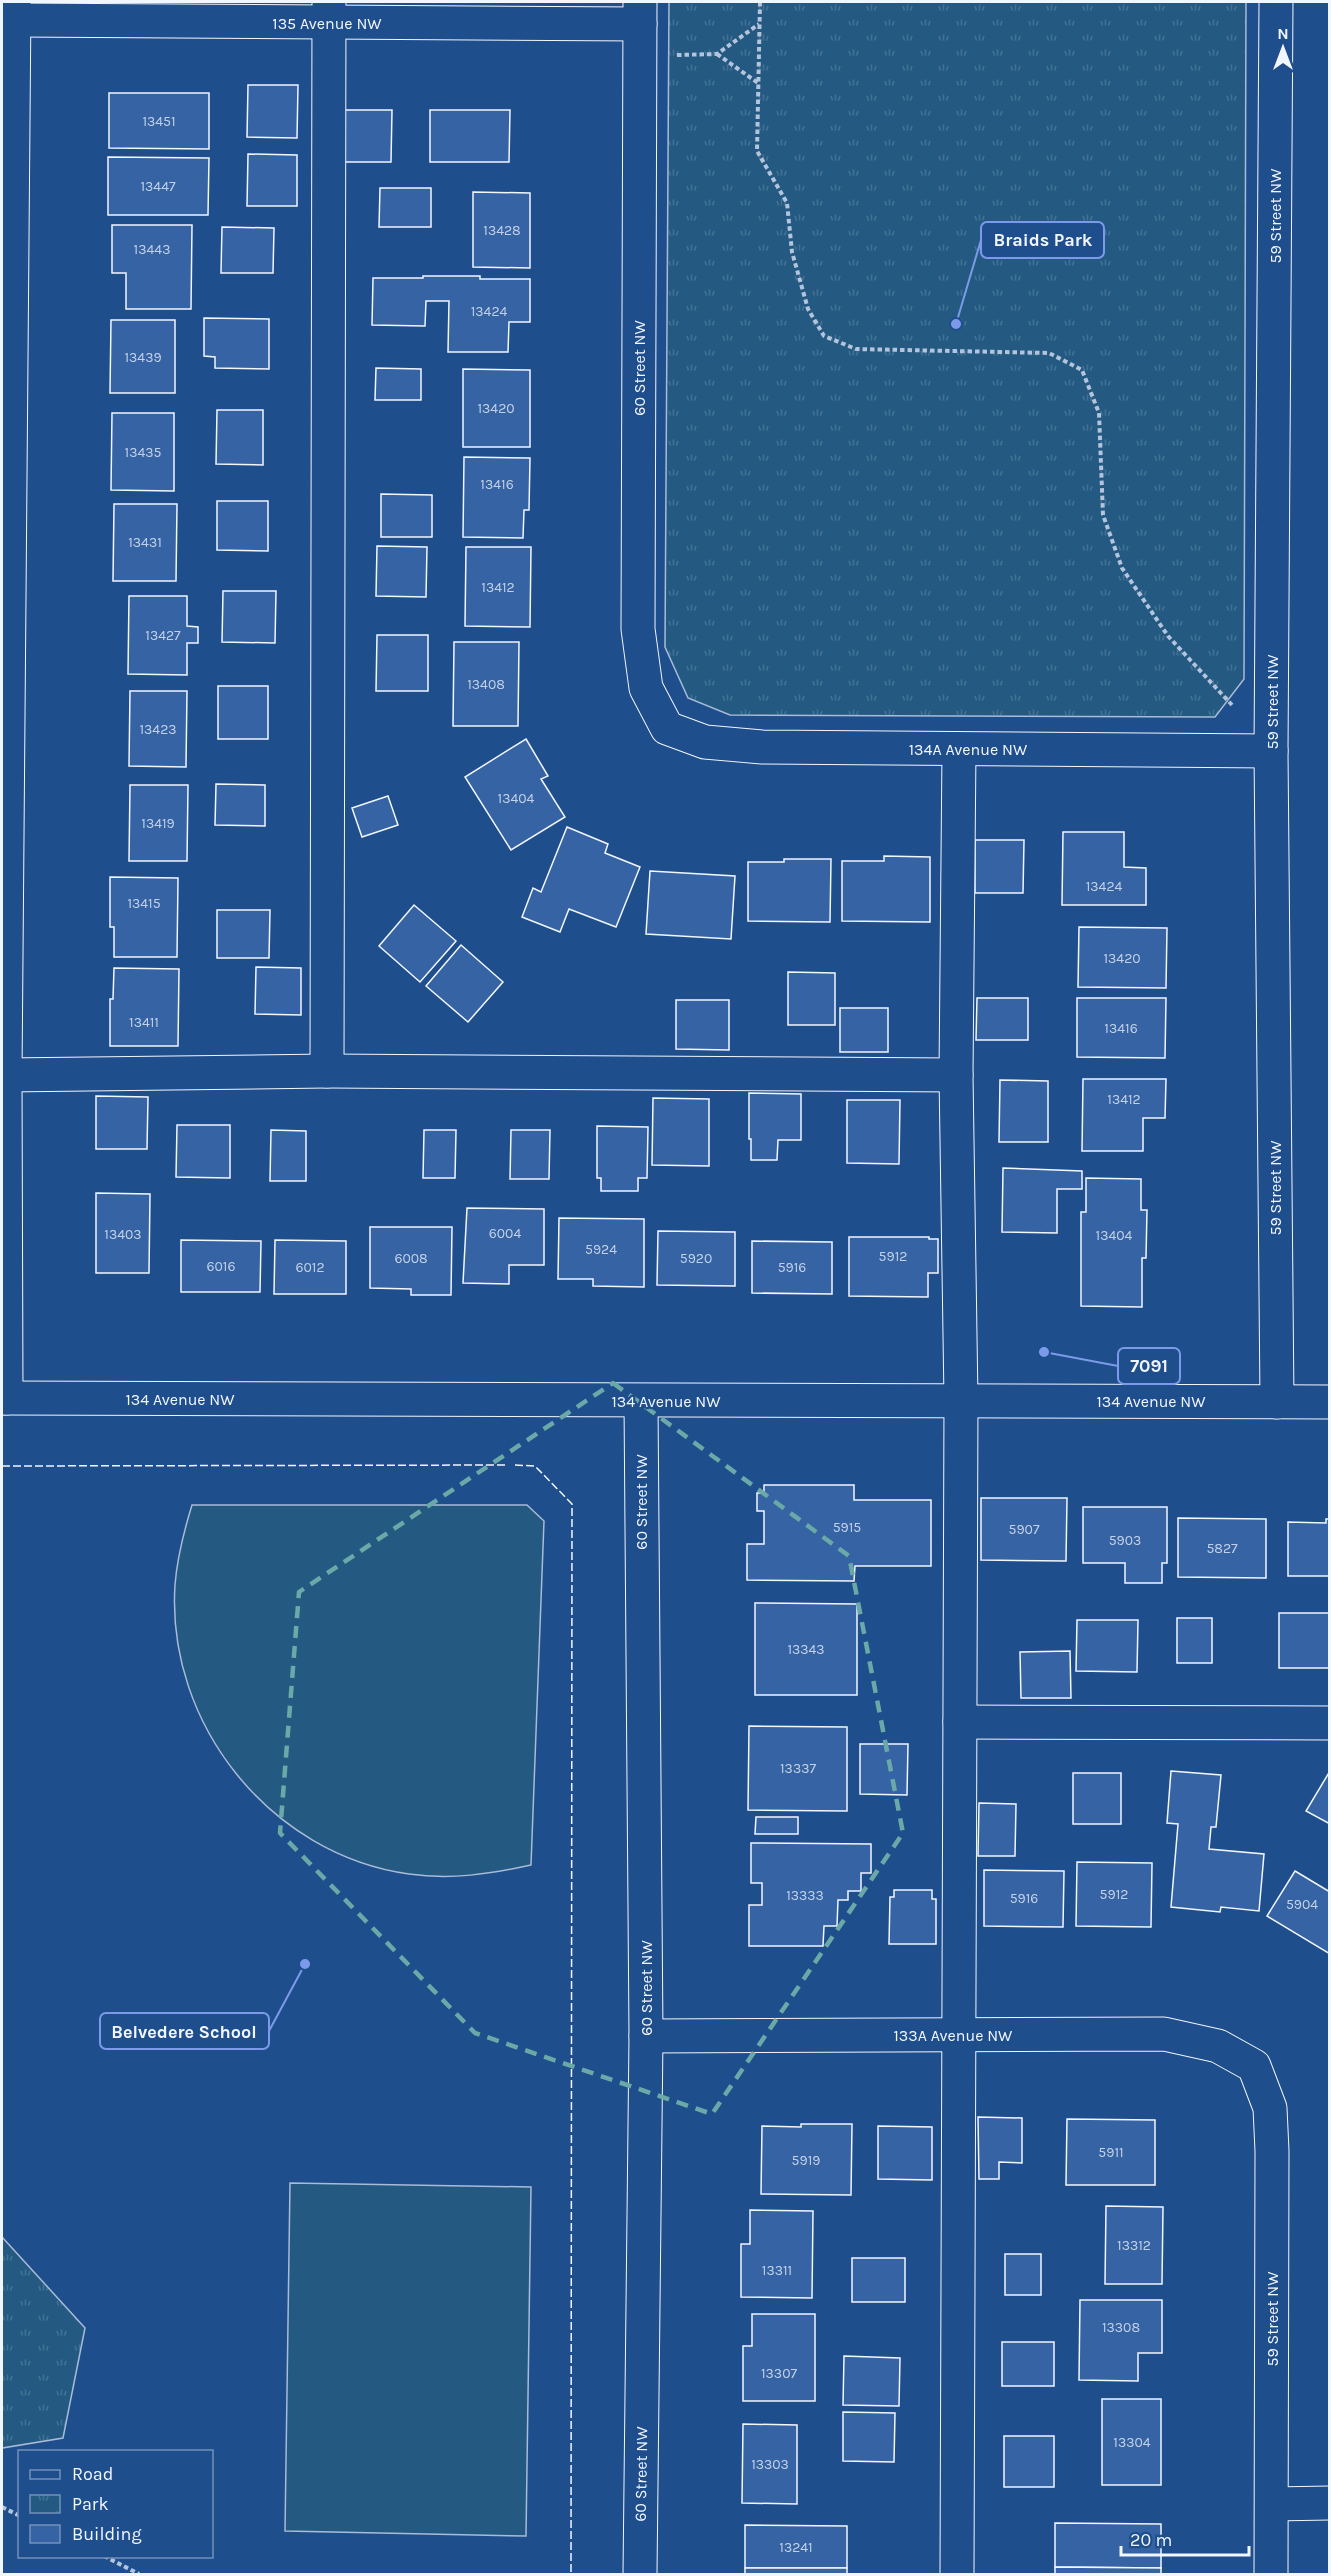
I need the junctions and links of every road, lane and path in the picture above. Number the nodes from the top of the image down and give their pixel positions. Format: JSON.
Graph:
{"nodes":[{"id":1,"x":760,"y":2,"type":"edge"},
{"id":2,"x":1276,"y":2,"type":"edge"},
{"id":3,"x":14,"y":11,"type":"edge"},
{"id":4,"x":328,"y":12,"type":"edge"},
{"id":5,"x":640,"y":13,"type":"edge"},
{"id":6,"x":760,"y":23,"type":"junction"},
{"id":7,"x":717,"y":54,"type":"junction"},
{"id":8,"x":759,"y":83,"type":"junction"},
{"id":9,"x":1233,"y":706,"type":"dead end"},
{"id":10,"x":667,"y":728,"type":"joint"},
{"id":11,"x":959,"y":749,"type":"junction"},
{"id":12,"x":1271,"y":751,"type":"junction"},
{"id":13,"x":327,"y":1071,"type":"junction"},
{"id":14,"x":5,"y":1075,"type":"junction"},
{"id":15,"x":956,"y":1075,"type":"junction"},
{"id":16,"x":4,"y":1398,"type":"edge"},
{"id":17,"x":961,"y":1400,"type":"junction"},
{"id":18,"x":640,"y":1402,"type":"junction"},
{"id":19,"x":1277,"y":1402,"type":"junction"},
{"id":20,"x":1329,"y":1402,"type":"edge"},
{"id":21,"x":960,"y":1722,"type":"junction"},
{"id":22,"x":1329,"y":1723,"type":"edge"},
{"id":23,"x":959,"y":2035,"type":"junction"},
{"id":24,"x":646,"y":2036,"type":"junction"},
{"id":25,"x":1254,"y":2066,"type":"joint"},
{"id":26,"x":1329,"y":2503,"type":"edge"},
{"id":27,"x":1272,"y":2504,"type":"junction"},
{"id":28,"x":2,"y":2507,"type":"edge"},
{"id":29,"x":18,"y":2515,"type":"edge"},
{"id":30,"x":108,"y":2558,"type":"edge"},
{"id":31,"x":139,"y":2574,"type":"edge"},
{"id":32,"x":640,"y":2574,"type":"edge"},
{"id":33,"x":957,"y":2574,"type":"edge"},
{"id":34,"x":1271,"y":2574,"type":"edge"}],
"edges":[{"from":1,"to":6,"type":"path"},
{"from":2,"to":12,"type":"street","name":"59 Street NW"},
{"from":3,"to":4,"type":"street","name":"135 Avenue NW"},
{"from":3,"to":14,"type":"street"},
{"from":4,"to":5,"type":"street","name":"135 Avenue NW"},
{"from":4,"to":13,"type":"street"},
{"from":5,"to":7,"type":"path"},
{"from":5,"to":10,"type":"street","name":"60 Street NW"},
{"from":6,"to":7,"type":"path"},
{"from":6,"to":8,"type":"path"},
{"from":7,"to":8,"type":"path"},
{"from":8,"to":9,"type":"path"},
{"from":10,"to":11,"type":"street","name":"134A Avenue NW"},
{"from":11,"to":12,"type":"street","name":"134A Avenue NW"},
{"from":11,"to":15,"type":"street"},
{"from":12,"to":19,"type":"street","name":"59 Street NW"},
{"from":13,"to":14,"type":"street"},
{"from":13,"to":15,"type":"street"},
{"from":14,"to":16,"type":"street"},
{"from":15,"to":17,"type":"street"},
{"from":16,"to":18,"type":"street","name":"134 Avenue NW"},
{"from":17,"to":18,"type":"street","name":"134 Avenue NW"},
{"from":17,"to":19,"type":"street","name":"134 Avenue NW"},
{"from":17,"to":21,"type":"street"},
{"from":18,"to":24,"type":"street","name":"60 Street NW"},
{"from":19,"to":20,"type":"street","name":"134 Avenue NW"},
{"from":21,"to":22,"type":"street"},
{"from":21,"to":23,"type":"street"},
{"from":23,"to":24,"type":"street","name":"133A Avenue NW"},
{"from":23,"to":25,"type":"street","name":"133A Avenue NW"},
{"from":23,"to":33,"type":"street"},
{"from":24,"to":32,"type":"street","name":"60 Street NW"},
{"from":25,"to":27,"type":"street","name":"59 Street NW"},
{"from":26,"to":27,"type":"street"},
{"from":27,"to":34,"type":"street","name":"59 Street NW"},
{"from":28,"to":29,"type":"path"},
{"from":30,"to":31,"type":"path"}]}
